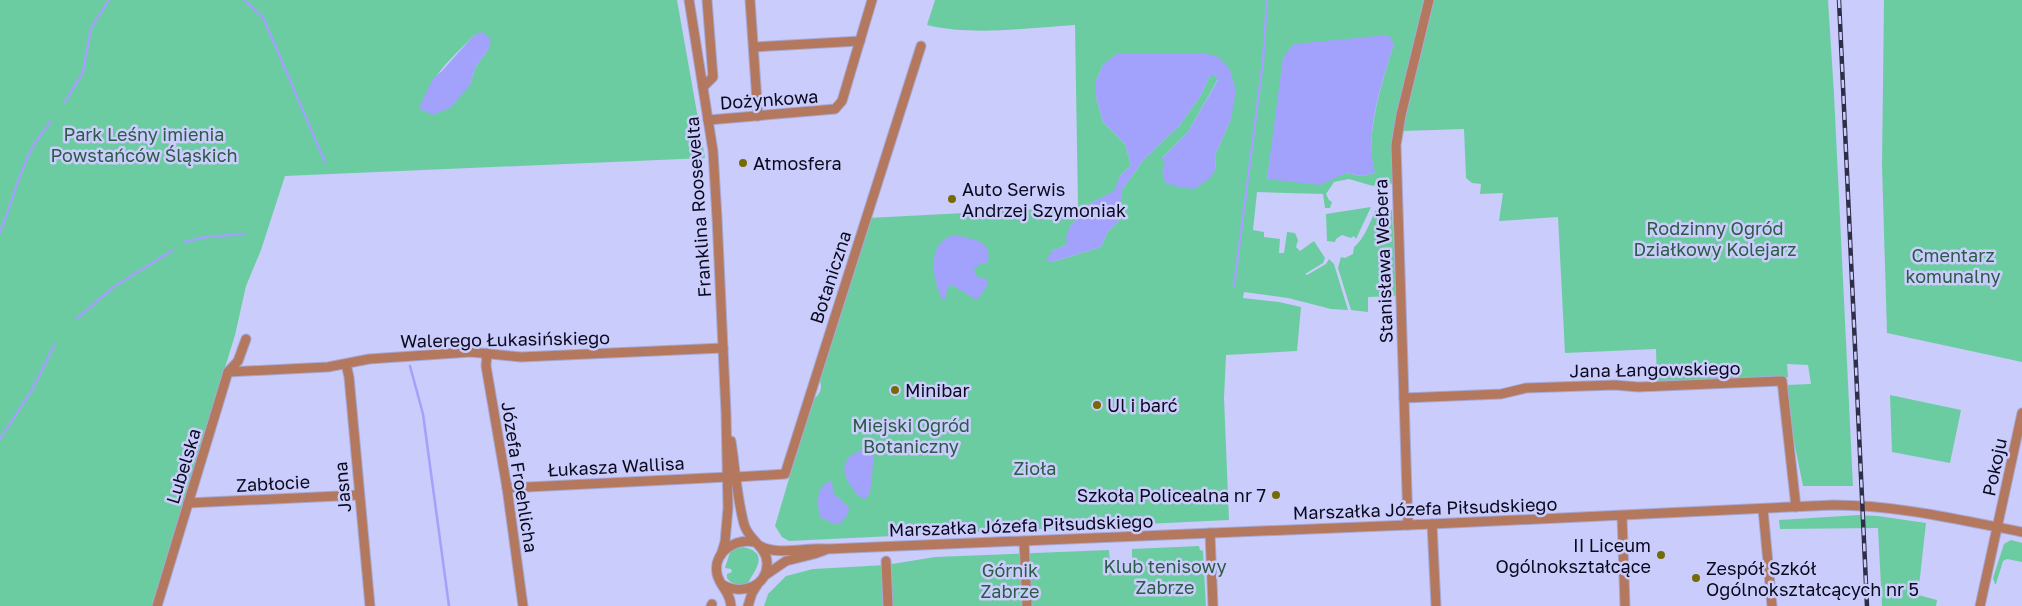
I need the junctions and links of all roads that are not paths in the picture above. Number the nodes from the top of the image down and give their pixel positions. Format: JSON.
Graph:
{"nodes":[{"id":1,"x":689,"y":0,"type":"edge"},
{"id":2,"x":707,"y":0,"type":"edge"},
{"id":3,"x":750,"y":0,"type":"edge"},
{"id":4,"x":872,"y":0,"type":"edge"},
{"id":5,"x":1429,"y":0,"type":"edge"},
{"id":6,"x":860,"y":41,"type":"junction"},
{"id":7,"x":921,"y":46,"type":"dead end"},
{"id":8,"x":754,"y":47,"type":"junction"},
{"id":9,"x":704,"y":87,"type":"junction"},
{"id":10,"x":758,"y":116,"type":"junction"},
{"id":11,"x":708,"y":120,"type":"junction"},
{"id":12,"x":246,"y":340,"type":"dead end"},
{"id":13,"x":723,"y":348,"type":"junction"},
{"id":14,"x":487,"y":353,"type":"junction"},
{"id":15,"x":346,"y":364,"type":"junction"},
{"id":16,"x":228,"y":372,"type":"junction"},
{"id":17,"x":1404,"y":398,"type":"junction"},
{"id":18,"x":726,"y":413,"type":"junction"},
{"id":19,"x":2022,"y":413,"type":"edge"},
{"id":20,"x":727,"y":477,"type":"junction"},
{"id":21,"x":737,"y":477,"type":"junction"},
{"id":22,"x":507,"y":488,"type":"junction"},
{"id":23,"x":359,"y":495,"type":"junction"},
{"id":24,"x":188,"y":503,"type":"junction"},
{"id":25,"x":1796,"y":507,"type":"junction"},
{"id":26,"x":1763,"y":509,"type":"junction"},
{"id":27,"x":1622,"y":516,"type":"junction"},
{"id":28,"x":1432,"y":524,"type":"junction"},
{"id":29,"x":1408,"y":525,"type":"junction"},
{"id":30,"x":1998,"y":527,"type":"junction"},
{"id":31,"x":2022,"y":532,"type":"edge"},
{"id":32,"x":1210,"y":533,"type":"junction"},
{"id":33,"x":1024,"y":541,"type":"junction"},
{"id":34,"x":757,"y":544,"type":"junction"},
{"id":35,"x":828,"y":549,"type":"junction"},
{"id":36,"x":721,"y":555,"type":"junction"},
{"id":37,"x":886,"y":561,"type":"dead end"},
{"id":38,"x":761,"y":579,"type":"junction"},
{"id":39,"x":723,"y":585,"type":"junction"},
{"id":40,"x":157,"y":606,"type":"edge"},
{"id":41,"x":370,"y":606,"type":"edge"},
{"id":42,"x":523,"y":606,"type":"edge"},
{"id":43,"x":731,"y":606,"type":"edge"},
{"id":44,"x":748,"y":606,"type":"edge"},
{"id":45,"x":888,"y":606,"type":"edge"},
{"id":46,"x":1027,"y":606,"type":"edge"},
{"id":47,"x":1213,"y":606,"type":"edge"},
{"id":48,"x":1436,"y":606,"type":"edge"},
{"id":49,"x":1625,"y":606,"type":"edge"},
{"id":50,"x":1772,"y":606,"type":"edge"},
{"id":51,"x":1980,"y":606,"type":"edge"}],
"edges":[{"from":1,"to":9,"type":"street","name":"Franklina Roosevelta"},
{"from":2,"to":9,"type":"street"},
{"from":3,"to":8,"type":"street"},
{"from":4,"to":6,"type":"street","name":"Dożynkowa"},
{"from":5,"to":17,"type":"street","name":"Stanisława Webera"},
{"from":6,"to":8,"type":"street"},
{"from":6,"to":10,"type":"street","name":"Dożynkowa"},
{"from":7,"to":21,"type":"street","name":"Botaniczna"},
{"from":8,"to":10,"type":"street"},
{"from":9,"to":11,"type":"street","name":"Franklina Roosevelta"},
{"from":10,"to":11,"type":"street","name":"Dożynkowa"},
{"from":11,"to":13,"type":"street","name":"Franklina Roosevelta"},
{"from":12,"to":16,"type":"street","name":"Lubelska"},
{"from":13,"to":14,"type":"street","name":"Walerego Łukasińskiego"},
{"from":13,"to":18,"type":"street","name":"Franklina Roosevelta"},
{"from":14,"to":15,"type":"street","name":"Walerego Łukasińskiego"},
{"from":14,"to":22,"type":"street","name":"Józefa Froehlicha"},
{"from":15,"to":16,"type":"street","name":"Walerego Łukasińskiego"},
{"from":15,"to":23,"type":"street","name":"Jasna"},
{"from":16,"to":24,"type":"street","name":"Lubelska"},
{"from":17,"to":25,"type":"street","name":"Jana Łangowskiego"},
{"from":17,"to":29,"type":"street","name":"Stanisława Webera"},
{"from":18,"to":20,"type":"street","name":"Franklina Roosevelta"},
{"from":18,"to":21,"type":"street","name":"Franklina Roosevelta"},
{"from":19,"to":30,"type":"street","name":"Pokoju"},
{"from":20,"to":22,"type":"street","name":"Łukasza Wallisa"},
{"from":20,"to":36,"type":"street","name":"Franklina Roosevelta"},
{"from":21,"to":34,"type":"street","name":"Franklina Roosevelta"},
{"from":22,"to":42,"type":"street","name":"Józefa Froehlicha"},
{"from":23,"to":24,"type":"street","name":"Zabłocie"},
{"from":23,"to":41,"type":"street","name":"Jasna"},
{"from":24,"to":40,"type":"street","name":"Lubelska"},
{"from":25,"to":26,"type":"street","name":"Marszałka Józefa Piłsudskiego"},
{"from":25,"to":30,"type":"street","name":"Marszałka Józefa Piłsudskiego"},
{"from":26,"to":27,"type":"street","name":"Marszałka Józefa Piłsudskiego"},
{"from":26,"to":50,"type":"street"},
{"from":27,"to":28,"type":"street","name":"Marszałka Józefa Piłsudskiego"},
{"from":27,"to":49,"type":"street"},
{"from":28,"to":29,"type":"street","name":"Marszałka Józefa Piłsudskiego"},
{"from":28,"to":48,"type":"street"},
{"from":29,"to":32,"type":"street","name":"Marszałka Józefa Piłsudskiego"},
{"from":30,"to":31,"type":"street","name":"Marszałka Józefa Piłsudskiego"},
{"from":30,"to":51,"type":"street","name":"Pokoju"},
{"from":32,"to":33,"type":"street","name":"Marszałka Józefa Piłsudskiego"},
{"from":32,"to":47,"type":"street"},
{"from":33,"to":35,"type":"street","name":"Marszałka Józefa Piłsudskiego"},
{"from":33,"to":46,"type":"street"},
{"from":34,"to":35,"type":"street","name":"Marszałka Józefa Piłsudskiego"},
{"from":34,"to":36,"type":"street"},
{"from":34,"to":38,"type":"street"},
{"from":35,"to":38,"type":"street","name":"Marszałka Józefa Piłsudskiego"},
{"from":36,"to":39,"type":"street"},
{"from":37,"to":45,"type":"street"},
{"from":38,"to":39,"type":"street"},
{"from":38,"to":44,"type":"street"},
{"from":39,"to":43,"type":"street"}]}
